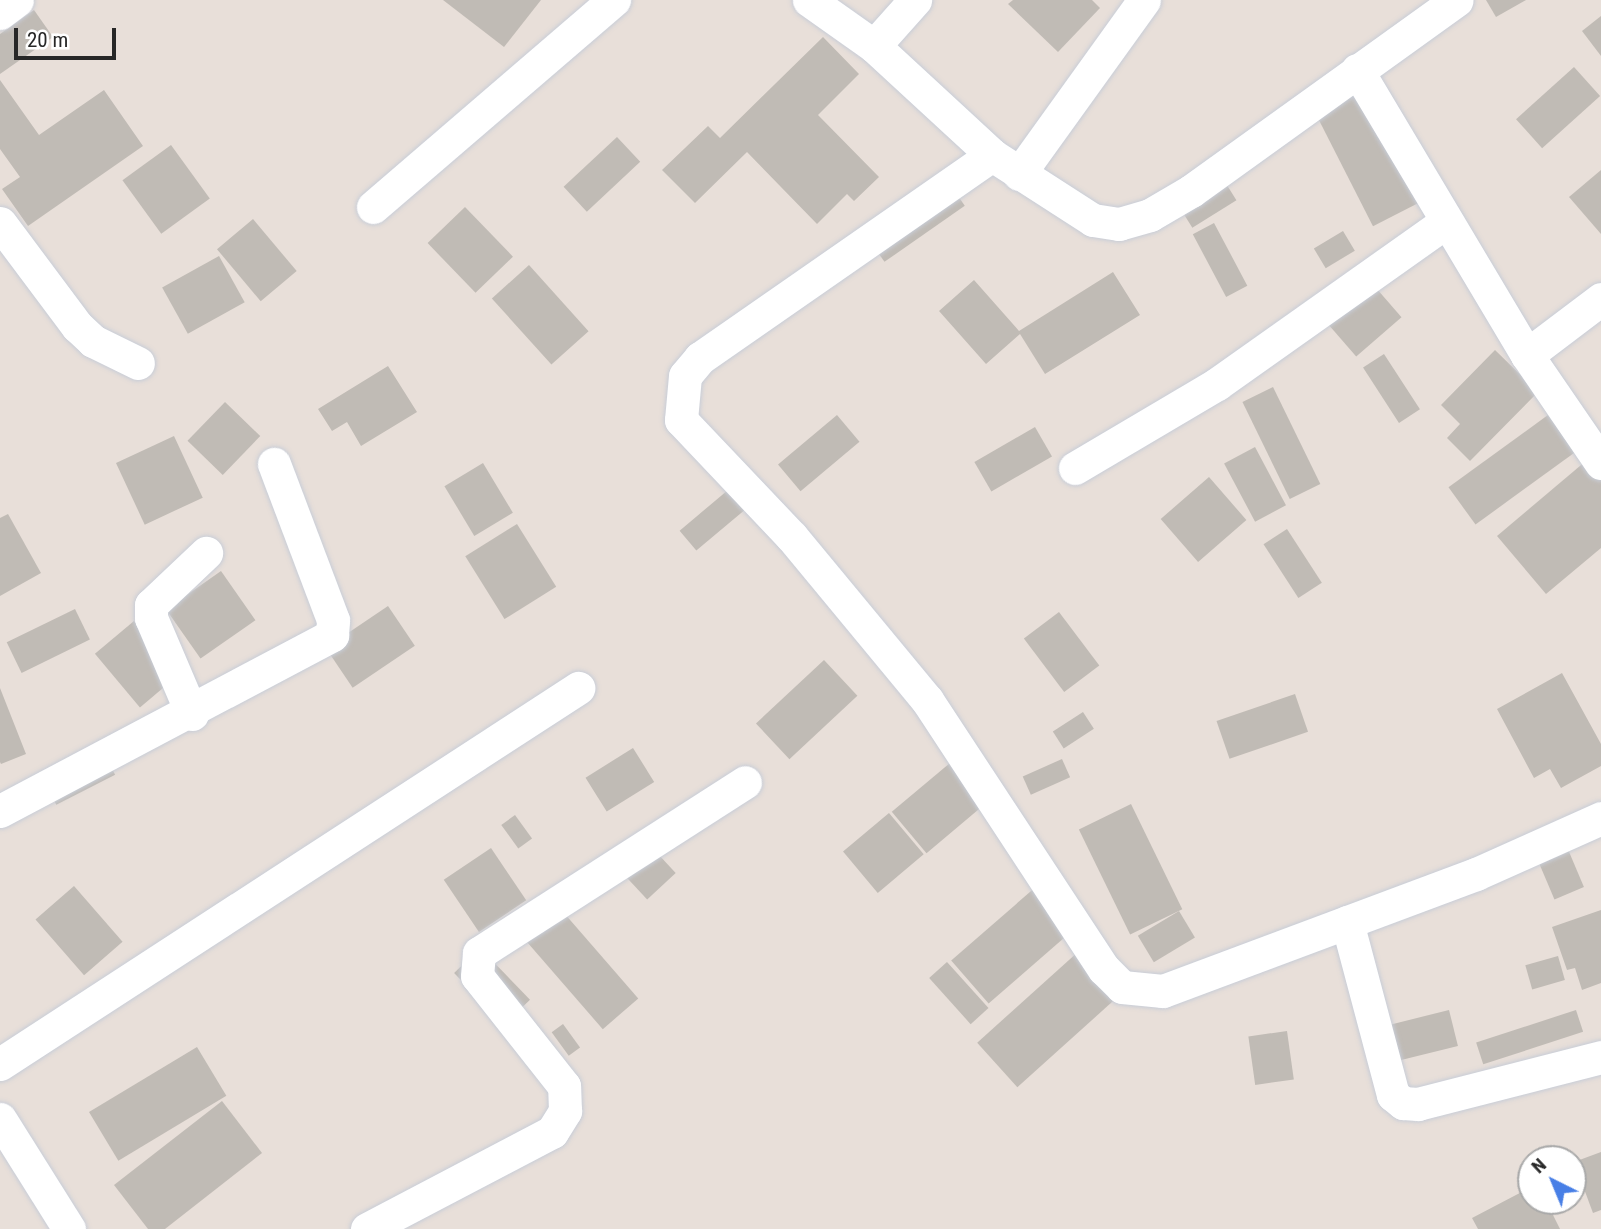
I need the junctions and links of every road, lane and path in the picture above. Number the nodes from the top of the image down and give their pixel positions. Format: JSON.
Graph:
{"nodes":[{"id":1,"x":18,"y":0,"type":"edge"},
{"id":2,"x":614,"y":0,"type":"edge"},
{"id":3,"x":809,"y":0,"type":"edge"},
{"id":4,"x":915,"y":0,"type":"edge"},
{"id":5,"x":1144,"y":0,"type":"edge"},
{"id":6,"x":1457,"y":0,"type":"edge"},
{"id":7,"x":0,"y":13,"type":"edge"},
{"id":8,"x":874,"y":46,"type":"junction"},
{"id":9,"x":1357,"y":70,"type":"junction"},
{"id":10,"x":992,"y":155,"type":"junction"},
{"id":11,"x":1019,"y":174,"type":"junction"},
{"id":12,"x":373,"y":207,"type":"dead end"},
{"id":13,"x":1446,"y":222,"type":"junction"},
{"id":14,"x":6,"y":242,"type":"edge"},
{"id":15,"x":1601,"y":299,"type":"edge"},
{"id":16,"x":1527,"y":355,"type":"junction"},
{"id":17,"x":138,"y":363,"type":"dead end"},
{"id":18,"x":274,"y":464,"type":"dead end"},
{"id":19,"x":1601,"y":464,"type":"edge"},
{"id":20,"x":1075,"y":468,"type":"dead end"},
{"id":21,"x":206,"y":554,"type":"dead end"},
{"id":22,"x":578,"y":688,"type":"dead end"},
{"id":23,"x":192,"y":713,"type":"junction"},
{"id":24,"x":745,"y":782,"type":"dead end"},
{"id":25,"x":0,"y":811,"type":"edge"},
{"id":26,"x":1601,"y":818,"type":"edge"},
{"id":27,"x":1347,"y":922,"type":"junction"},
{"id":28,"x":1601,"y":1057,"type":"edge"},
{"id":29,"x":0,"y":1064,"type":"edge"},
{"id":30,"x":0,"y":1119,"type":"edge"},
{"id":31,"x":69,"y":1229,"type":"edge"},
{"id":32,"x":367,"y":1229,"type":"edge"}],
"edges":[{"from":1,"to":7,"type":"street"},
{"from":2,"to":12,"type":"street"},
{"from":3,"to":8,"type":"street"},
{"from":4,"to":8,"type":"street"},
{"from":5,"to":11,"type":"street"},
{"from":6,"to":9,"type":"street"},
{"from":8,"to":10,"type":"street"},
{"from":9,"to":11,"type":"street"},
{"from":9,"to":13,"type":"street"},
{"from":10,"to":11,"type":"street"},
{"from":10,"to":27,"type":"street"},
{"from":13,"to":16,"type":"street"},
{"from":13,"to":20,"type":"street"},
{"from":14,"to":17,"type":"street"},
{"from":15,"to":16,"type":"street"},
{"from":16,"to":19,"type":"street"},
{"from":18,"to":23,"type":"street"},
{"from":21,"to":23,"type":"street"},
{"from":22,"to":29,"type":"street"},
{"from":23,"to":25,"type":"street"},
{"from":24,"to":32,"type":"street"},
{"from":26,"to":27,"type":"street"},
{"from":27,"to":28,"type":"street"},
{"from":30,"to":31,"type":"street"}]}
